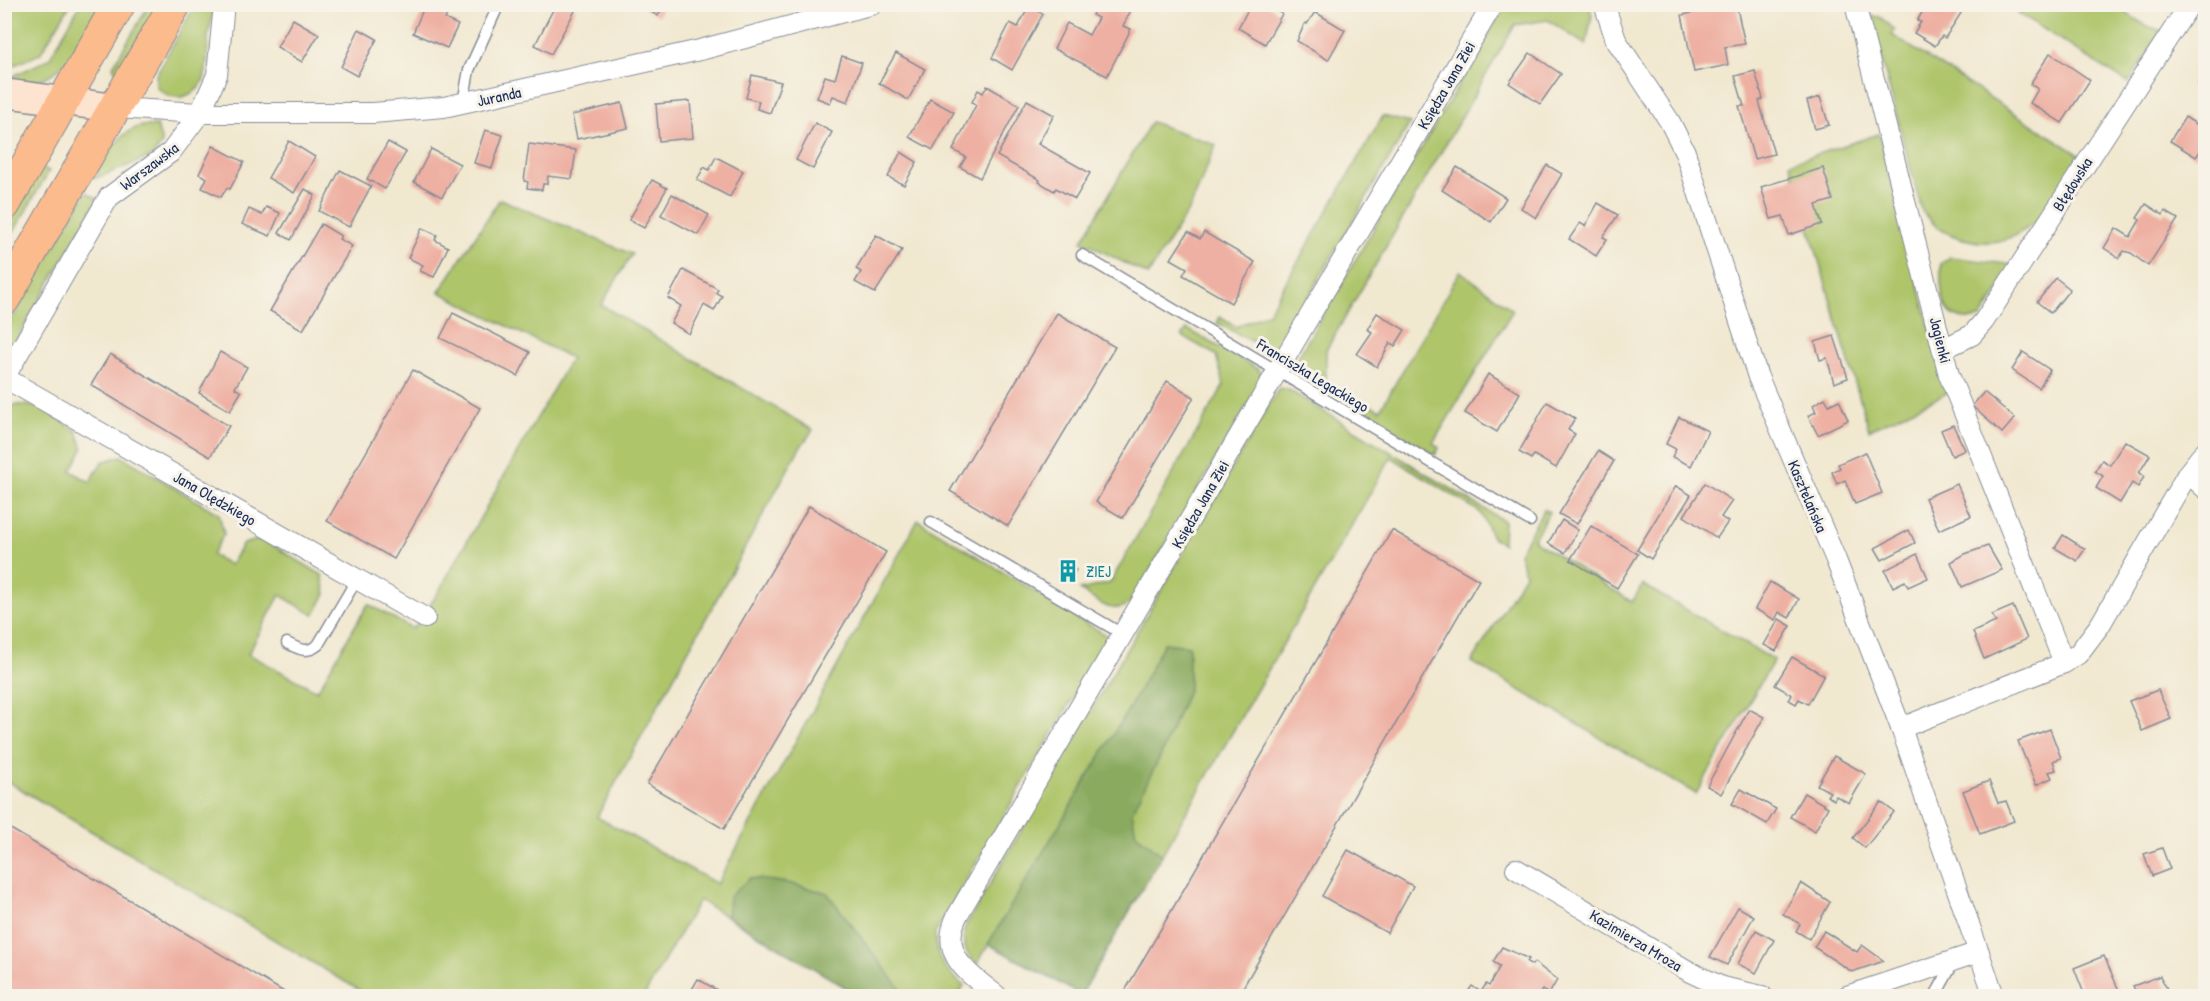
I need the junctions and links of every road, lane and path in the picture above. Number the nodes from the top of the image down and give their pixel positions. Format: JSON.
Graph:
{"nodes":[{"id":1,"x":119,"y":4,"type":"edge"},
{"id":2,"x":175,"y":4,"type":"edge"},
{"id":3,"x":224,"y":4,"type":"edge"},
{"id":4,"x":499,"y":4,"type":"edge"},
{"id":5,"x":873,"y":4,"type":"edge"},
{"id":6,"x":1493,"y":4,"type":"edge"},
{"id":7,"x":1604,"y":4,"type":"edge"},
{"id":8,"x":1854,"y":4,"type":"edge"},
{"id":9,"x":2190,"y":4,"type":"edge"},
{"id":10,"x":4,"y":93,"type":"edge"},
{"id":11,"x":63,"y":103,"type":"junction"},
{"id":12,"x":463,"y":103,"type":"junction"},
{"id":13,"x":115,"y":108,"type":"junction"},
{"id":14,"x":200,"y":113,"type":"junction"},
{"id":15,"x":4,"y":205,"type":"edge"},
{"id":16,"x":1082,"y":255,"type":"dead end"},
{"id":17,"x":4,"y":299,"type":"edge"},
{"id":18,"x":1943,"y":349,"type":"junction"},
{"id":19,"x":1278,"y":372,"type":"junction"},
{"id":20,"x":5,"y":378,"type":"edge"},
{"id":21,"x":2205,"y":450,"type":"edge"},
{"id":22,"x":2188,"y":473,"type":"junction"},
{"id":23,"x":2205,"y":489,"type":"edge"},
{"id":24,"x":1530,"y":521,"type":"dead end"},
{"id":25,"x":931,"y":522,"type":"dead end"},
{"id":26,"x":357,"y":579,"type":"junction"},
{"id":27,"x":425,"y":618,"type":"dead end"},
{"id":28,"x":1124,"y":635,"type":"junction"},
{"id":29,"x":287,"y":643,"type":"dead end"},
{"id":30,"x":2064,"y":663,"type":"junction"},
{"id":31,"x":1901,"y":728,"type":"junction"},
{"id":32,"x":1516,"y":869,"type":"dead end"},
{"id":33,"x":1979,"y":952,"type":"junction"},
{"id":34,"x":1956,"y":960,"type":"junction"},
{"id":35,"x":997,"y":996,"type":"edge"},
{"id":36,"x":1762,"y":996,"type":"edge"},
{"id":37,"x":1847,"y":996,"type":"edge"},
{"id":38,"x":1935,"y":996,"type":"edge"},
{"id":39,"x":1994,"y":996,"type":"edge"}],
"edges":[{"from":1,"to":11,"type":"main road"},
{"from":2,"to":13,"type":"main road"},
{"from":3,"to":14,"type":"street","name":"Warszawska"},
{"from":4,"to":12,"type":"lane"},
{"from":5,"to":12,"type":"street","name":"Juranda"},
{"from":6,"to":19,"type":"street","name":"Księdza Jana Ziei"},
{"from":7,"to":31,"type":"street","name":"Kasztelańska"},
{"from":8,"to":18,"type":"street","name":"Jagienki"},
{"from":9,"to":18,"type":"street","name":"Błędowska"},
{"from":10,"to":11,"type":"street"},
{"from":11,"to":13,"type":"street"},
{"from":11,"to":15,"type":"main road"},
{"from":12,"to":14,"type":"street","name":"Juranda"},
{"from":13,"to":14,"type":"street","name":"Juranda"},
{"from":13,"to":17,"type":"main road"},
{"from":14,"to":20,"type":"street","name":"Warszawska"},
{"from":16,"to":19,"type":"lane","name":"Franciszka Legackiego"},
{"from":18,"to":30,"type":"street","name":"Jagienki"},
{"from":19,"to":24,"type":"lane","name":"Franciszka Legackiego"},
{"from":19,"to":28,"type":"street","name":"Księdza Jana Ziei"},
{"from":20,"to":26,"type":"street","name":"Jana Olędzkiego"},
{"from":21,"to":22,"type":"street"},
{"from":22,"to":23,"type":"street"},
{"from":22,"to":30,"type":"street"},
{"from":25,"to":28,"type":"lane"},
{"from":26,"to":27,"type":"street","name":"Jana Olędzkiego"},
{"from":26,"to":29,"type":"lane"},
{"from":28,"to":35,"type":"street","name":"Księdza Jana Ziei"},
{"from":30,"to":31,"type":"street"},
{"from":31,"to":33,"type":"street","name":"Kasztelańska"},
{"from":32,"to":36,"type":"street","name":"Kazimierza Mroza"},
{"from":33,"to":34,"type":"street"},
{"from":33,"to":39,"type":"street","name":"Kasztelańska"},
{"from":34,"to":37,"type":"street"},
{"from":34,"to":38,"type":"lane"}]}
